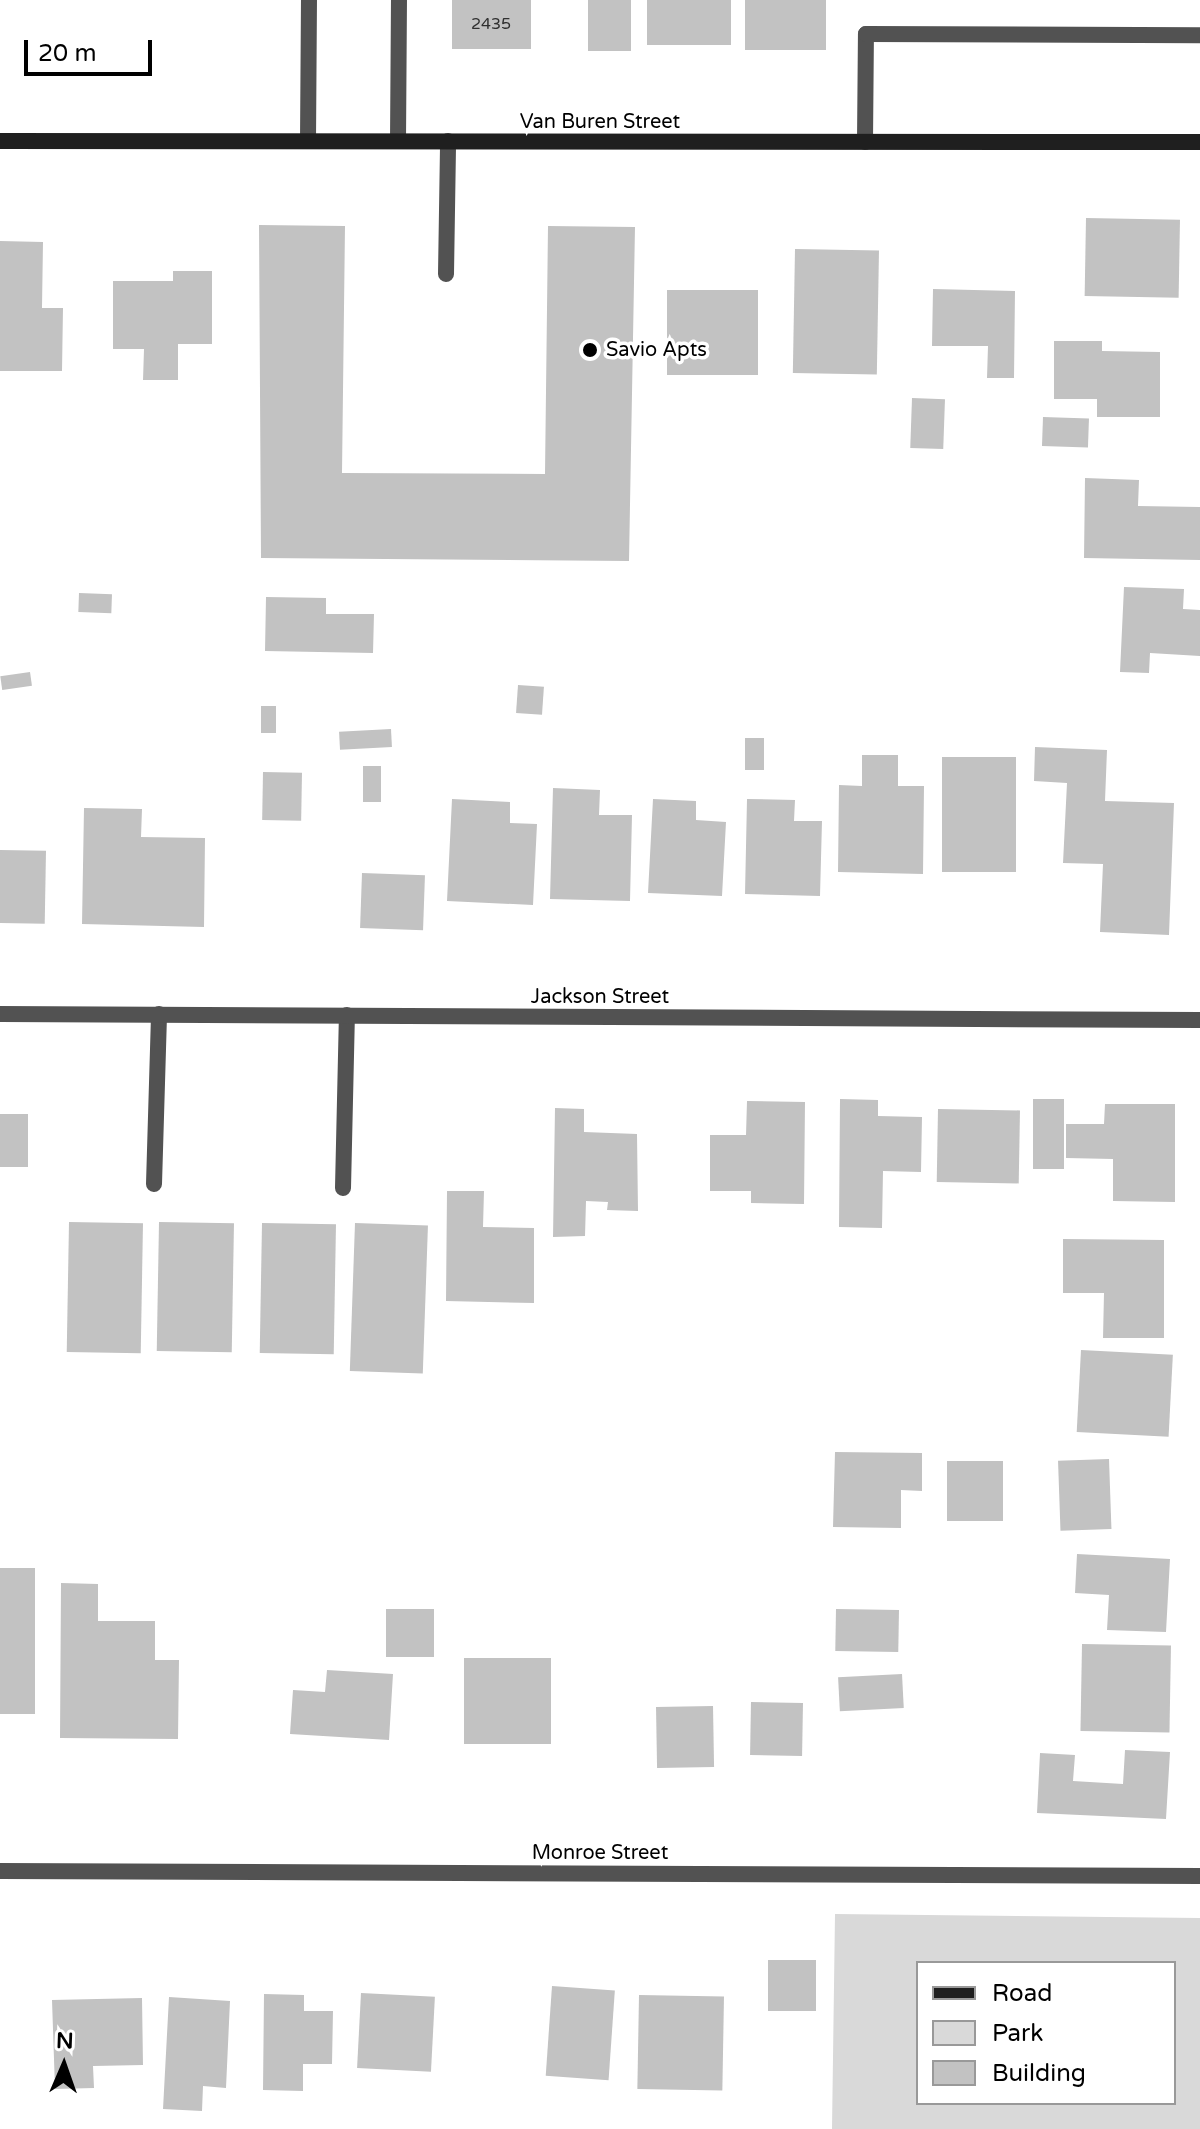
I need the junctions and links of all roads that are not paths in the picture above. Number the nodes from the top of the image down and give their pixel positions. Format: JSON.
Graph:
{"nodes":[{"id":1,"x":309,"y":0,"type":"edge"},
{"id":2,"x":399,"y":0,"type":"edge"},
{"id":3,"x":1200,"y":35,"type":"edge"},
{"id":4,"x":0,"y":141,"type":"edge"},
{"id":5,"x":308,"y":141,"type":"junction"},
{"id":6,"x":398,"y":141,"type":"junction"},
{"id":7,"x":448,"y":141,"type":"junction"},
{"id":8,"x":865,"y":142,"type":"junction"},
{"id":9,"x":1200,"y":142,"type":"edge"},
{"id":10,"x":446,"y":274,"type":"dead end"},
{"id":11,"x":0,"y":1014,"type":"edge"},
{"id":12,"x":159,"y":1014,"type":"junction"},
{"id":13,"x":347,"y":1015,"type":"junction"},
{"id":14,"x":1200,"y":1020,"type":"edge"},
{"id":15,"x":154,"y":1184,"type":"dead end"},
{"id":16,"x":343,"y":1188,"type":"dead end"},
{"id":17,"x":0,"y":1871,"type":"edge"},
{"id":18,"x":1200,"y":1876,"type":"edge"}],
"edges":[{"from":1,"to":5,"type":"street"},
{"from":2,"to":6,"type":"street"},
{"from":3,"to":8,"type":"street"},
{"from":4,"to":5,"type":"main road","name":"Van Buren Street"},
{"from":5,"to":6,"type":"main road","name":"Van Buren Street"},
{"from":6,"to":7,"type":"main road","name":"Van Buren Street"},
{"from":7,"to":8,"type":"main road","name":"Van Buren Street"},
{"from":7,"to":10,"type":"street"},
{"from":8,"to":9,"type":"main road","name":"Van Buren Street"},
{"from":11,"to":12,"type":"street","name":"Jackson Street"},
{"from":12,"to":13,"type":"street","name":"Jackson Street"},
{"from":12,"to":15,"type":"street"},
{"from":13,"to":14,"type":"street","name":"Jackson Street"},
{"from":13,"to":16,"type":"street"},
{"from":17,"to":18,"type":"street","name":"Monroe Street"}]}
